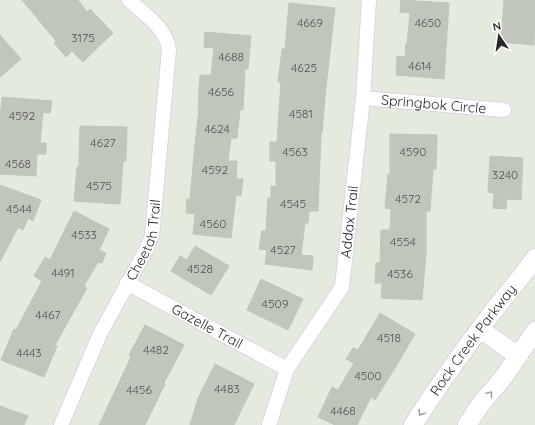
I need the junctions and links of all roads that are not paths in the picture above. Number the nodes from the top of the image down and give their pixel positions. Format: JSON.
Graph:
{"nodes":[{"id":1,"x":129,"y":0,"type":"edge"},
{"id":2,"x":369,"y":0,"type":"edge"},
{"id":3,"x":363,"y":98,"type":"junction"},
{"id":4,"x":504,"y":110,"type":"dead end"},
{"id":5,"x":535,"y":258,"type":"edge"},
{"id":6,"x":127,"y":283,"type":"junction"},
{"id":7,"x":480,"y":329,"type":"junction"},
{"id":8,"x":535,"y":331,"type":"edge"},
{"id":9,"x":518,"y":356,"type":"junction"},
{"id":10,"x":287,"y":369,"type":"junction"},
{"id":11,"x":61,"y":425,"type":"edge"},
{"id":12,"x":269,"y":425,"type":"edge"},
{"id":13,"x":413,"y":425,"type":"edge"},
{"id":14,"x":467,"y":425,"type":"edge"}],
"edges":[{"from":1,"to":6,"type":"street","name":"Cheetah Trail"},
{"from":2,"to":3,"type":"street","name":"Addax Trail"},
{"from":3,"to":4,"type":"street","name":"Springbok Circle"},
{"from":3,"to":10,"type":"street","name":"Addax Trail"},
{"from":5,"to":7,"type":"street","name":"Rock Creek Parkway"},
{"from":6,"to":10,"type":"street","name":"Gazelle Trail"},
{"from":6,"to":11,"type":"street","name":"Cheetah Trail"},
{"from":7,"to":9,"type":"street"},
{"from":7,"to":13,"type":"street","name":"Rock Creek Parkway","one_way":true},
{"from":8,"to":9,"type":"street"},
{"from":14,"to":9,"type":"street","one_way":true},
{"from":10,"to":12,"type":"street","name":"Addax Trail"}]}
